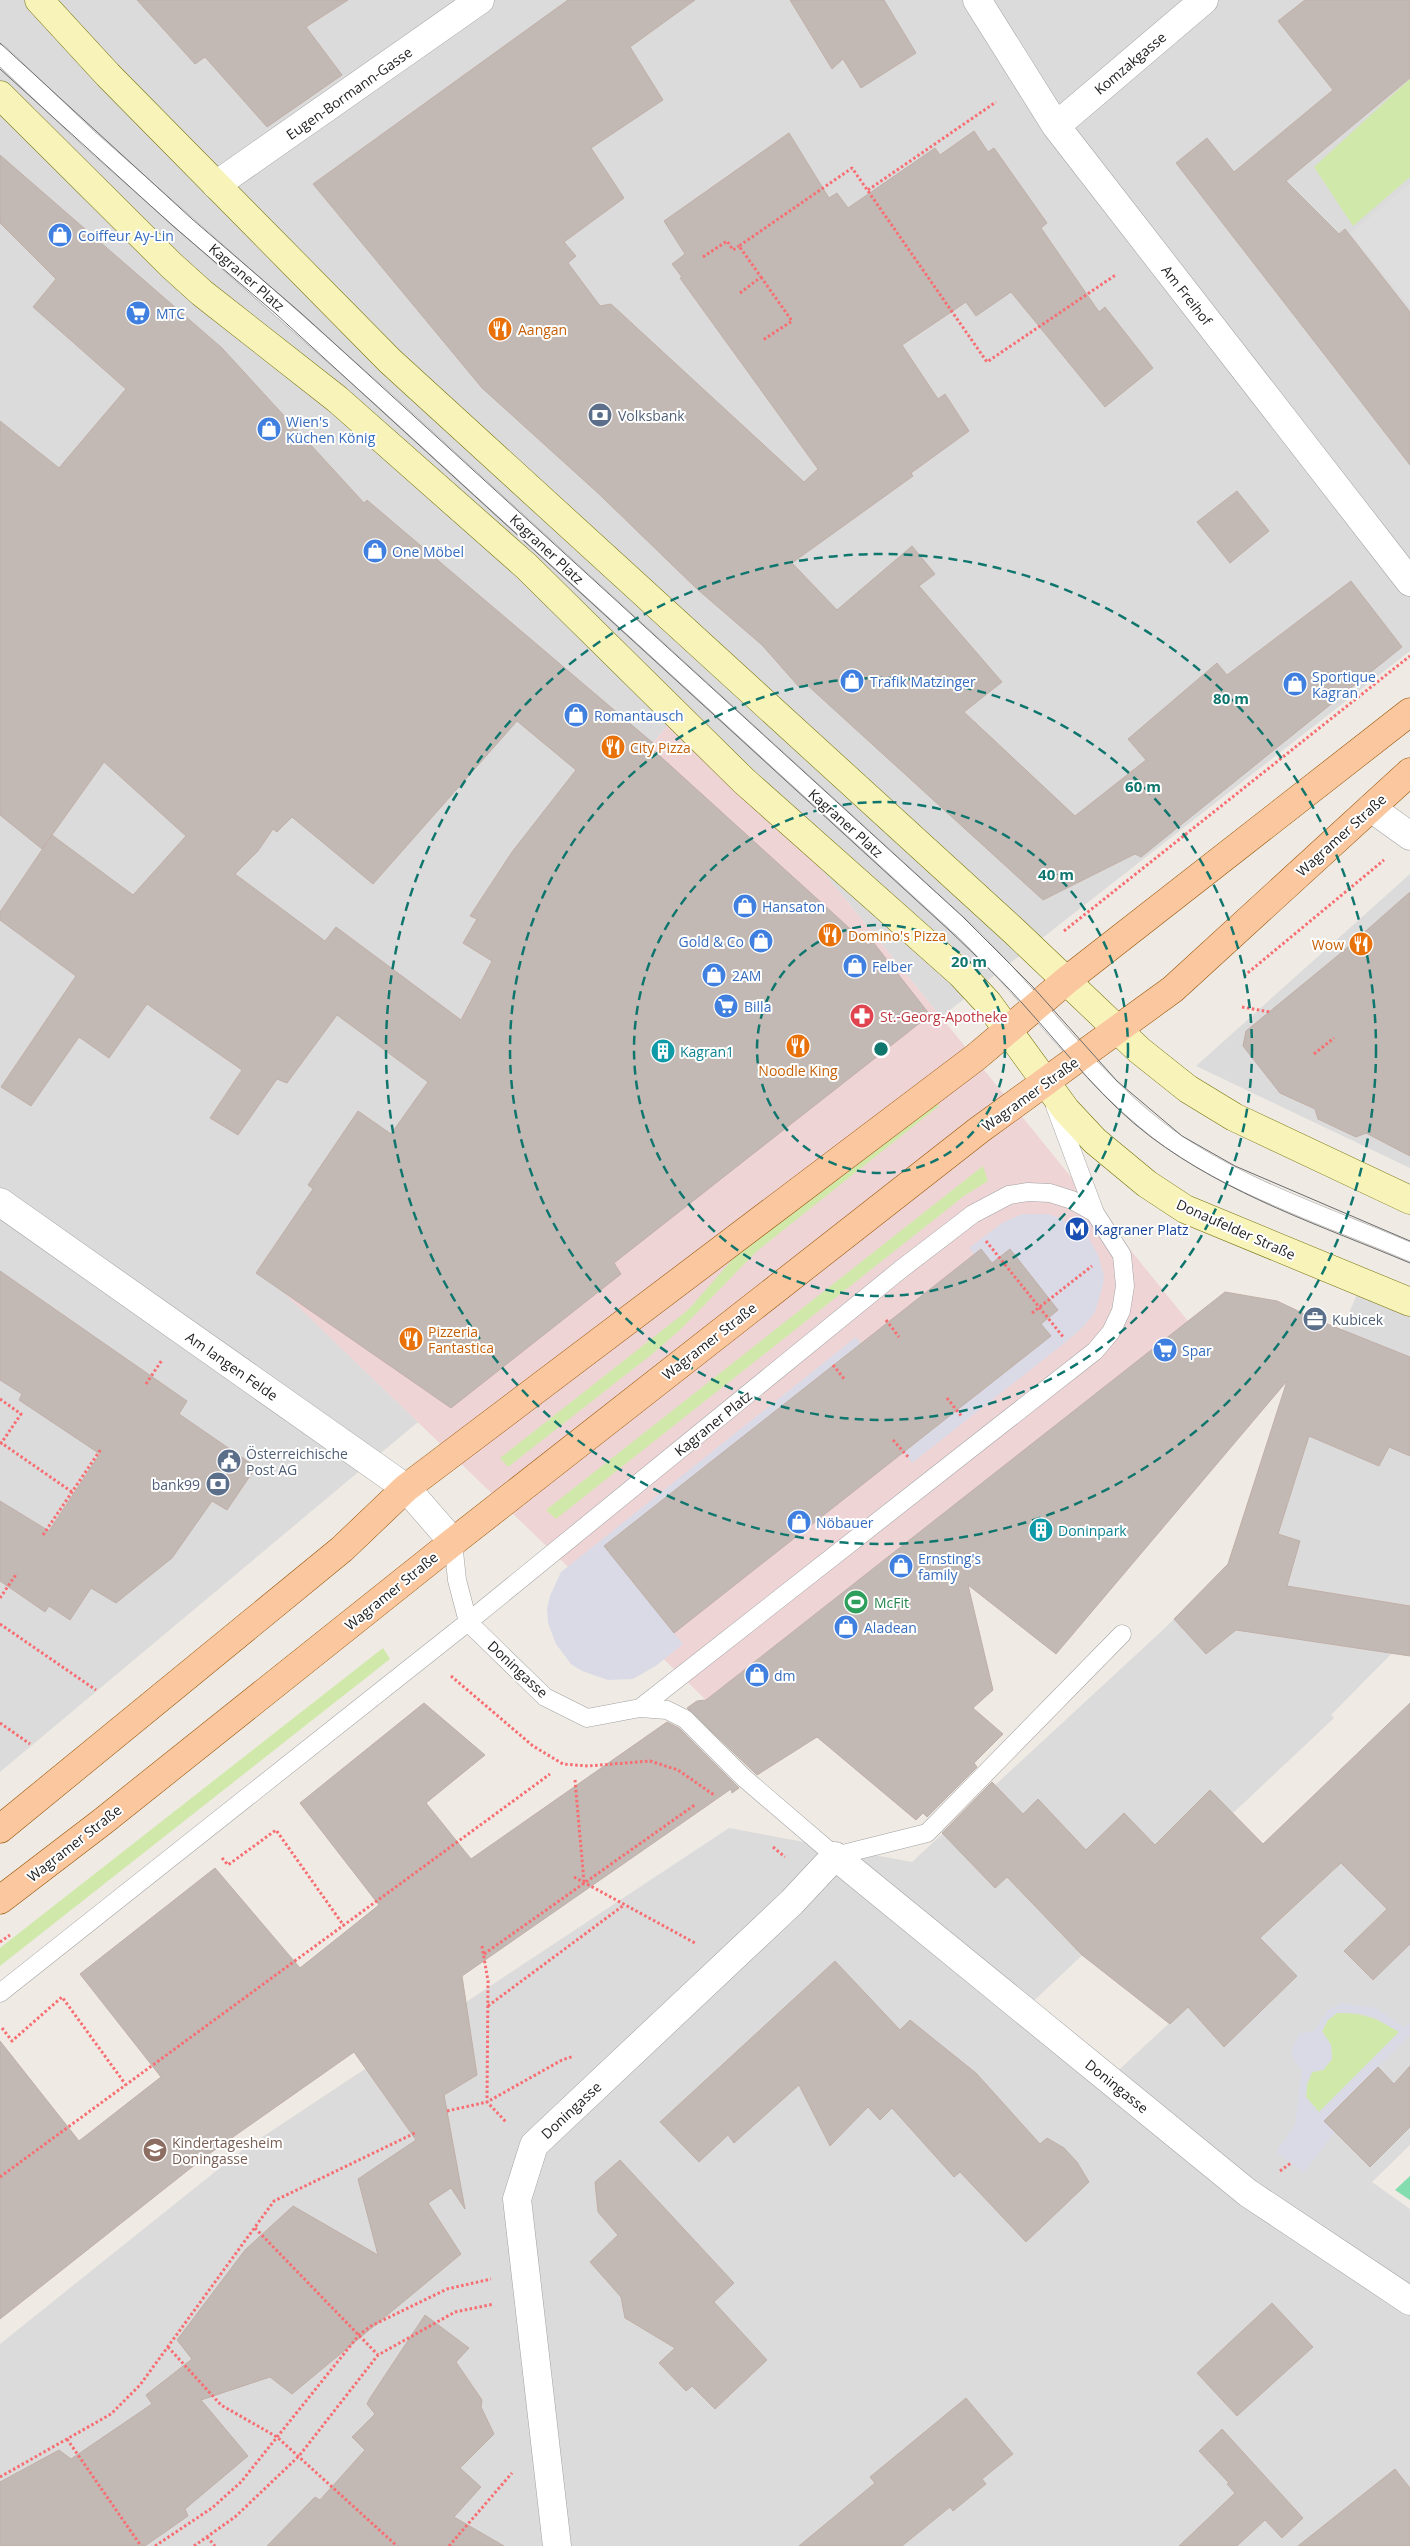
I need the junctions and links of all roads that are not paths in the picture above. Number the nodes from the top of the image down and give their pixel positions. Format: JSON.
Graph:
{"nodes":[{"id":1,"x":40,"y":0,"type":"edge"},
{"id":2,"x":480,"y":0,"type":"edge"},
{"id":3,"x":977,"y":0,"type":"edge"},
{"id":4,"x":1204,"y":0,"type":"edge"},
{"id":5,"x":0,"y":54,"type":"edge"},
{"id":6,"x":0,"y":96,"type":"edge"},
{"id":7,"x":1056,"y":126,"type":"junction"},
{"id":8,"x":216,"y":185,"type":"junction"},
{"id":9,"x":1410,"y":582,"type":"edge"},
{"id":10,"x":1410,"y":712,"type":"edge"},
{"id":11,"x":1410,"y":772,"type":"edge"},
{"id":12,"x":1371,"y":808,"type":"junction"},
{"id":13,"x":1410,"y":836,"type":"edge"},
{"id":14,"x":1067,"y":980,"type":"junction"},
{"id":15,"x":1037,"y":1006,"type":"junction"},
{"id":16,"x":1118,"y":1030,"type":"junction"},
{"id":17,"x":1008,"y":1031,"type":"junction"},
{"id":18,"x":1082,"y":1056,"type":"junction"},
{"id":19,"x":1045,"y":1083,"type":"junction"},
{"id":20,"x":1410,"y":1200,"type":"edge"},
{"id":21,"x":0,"y":1202,"type":"edge"},
{"id":22,"x":1095,"y":1213,"type":"junction"},
{"id":23,"x":1410,"y":1252,"type":"edge"},
{"id":24,"x":1410,"y":1302,"type":"edge"},
{"id":25,"x":406,"y":1488,"type":"junction"},
{"id":26,"x":453,"y":1542,"type":"junction"},
{"id":27,"x":468,"y":1622,"type":"junction"},
{"id":28,"x":1122,"y":1634,"type":"dead end"},
{"id":29,"x":640,"y":1708,"type":"junction"},
{"id":30,"x":0,"y":1829,"type":"edge"},
{"id":31,"x":836,"y":1856,"type":"junction"},
{"id":32,"x":0,"y":1900,"type":"edge"},
{"id":33,"x":0,"y":1993,"type":"edge"},
{"id":34,"x":1410,"y":2301,"type":"edge"},
{"id":35,"x":557,"y":2546,"type":"edge"}],
"edges":[{"from":1,"to":8,"type":"main road"},
{"from":2,"to":8,"type":"street","name":"Eugen-Bormann-Gasse"},
{"from":3,"to":7,"type":"street","name":"Am Freihof"},
{"from":4,"to":7,"type":"street","name":"Komzakgasse"},
{"from":5,"to":15,"type":"lane","name":"Kagraner Platz"},
{"from":6,"to":17,"type":"main road","name":"Kagraner Platz"},
{"from":7,"to":9,"type":"street","name":"Am Freihof"},
{"from":8,"to":14,"type":"main road"},
{"from":10,"to":14,"type":"main road"},
{"from":11,"to":12,"type":"main road","name":"Wagramer Straße"},
{"from":12,"to":13,"type":"street"},
{"from":12,"to":16,"type":"main road","name":"Wagramer Straße"},
{"from":14,"to":15,"type":"main road"},
{"from":14,"to":16,"type":"main road"},
{"from":15,"to":17,"type":"main road"},
{"from":15,"to":18,"type":"lane","name":"Kagraner Platz"},
{"from":16,"to":18,"type":"main road","name":"Wagramer Straße"},
{"from":16,"to":20,"type":"main road"},
{"from":17,"to":19,"type":"main road","name":"Donaufelder Straße"},
{"from":17,"to":25,"type":"main road"},
{"from":18,"to":19,"type":"main road","name":"Wagramer Straße"},
{"from":18,"to":23,"type":"lane","name":"Kagraner Platz"},
{"from":19,"to":22,"type":"lane","name":"Kagraner Platz"},
{"from":19,"to":24,"type":"main road","name":"Donaufelder Straße"},
{"from":19,"to":26,"type":"main road","name":"Wagramer Straße"},
{"from":21,"to":25,"type":"street","name":"Am langen Felde"},
{"from":22,"to":27,"type":"lane","name":"Kagraner Platz"},
{"from":22,"to":29,"type":"lane","name":"Kagraner Platz"},
{"from":25,"to":26,"type":"street","name":"Am langen Felde"},
{"from":25,"to":30,"type":"main road"},
{"from":26,"to":27,"type":"lane"},
{"from":26,"to":32,"type":"main road","name":"Wagramer Straße"},
{"from":27,"to":29,"type":"lane","name":"Doningasse"},
{"from":27,"to":33,"type":"lane"},
{"from":28,"to":31,"type":"lane"},
{"from":29,"to":31,"type":"lane","name":"Doningasse"},
{"from":31,"to":34,"type":"street","name":"Doningasse"},
{"from":31,"to":35,"type":"street","name":"Doningasse"}]}
